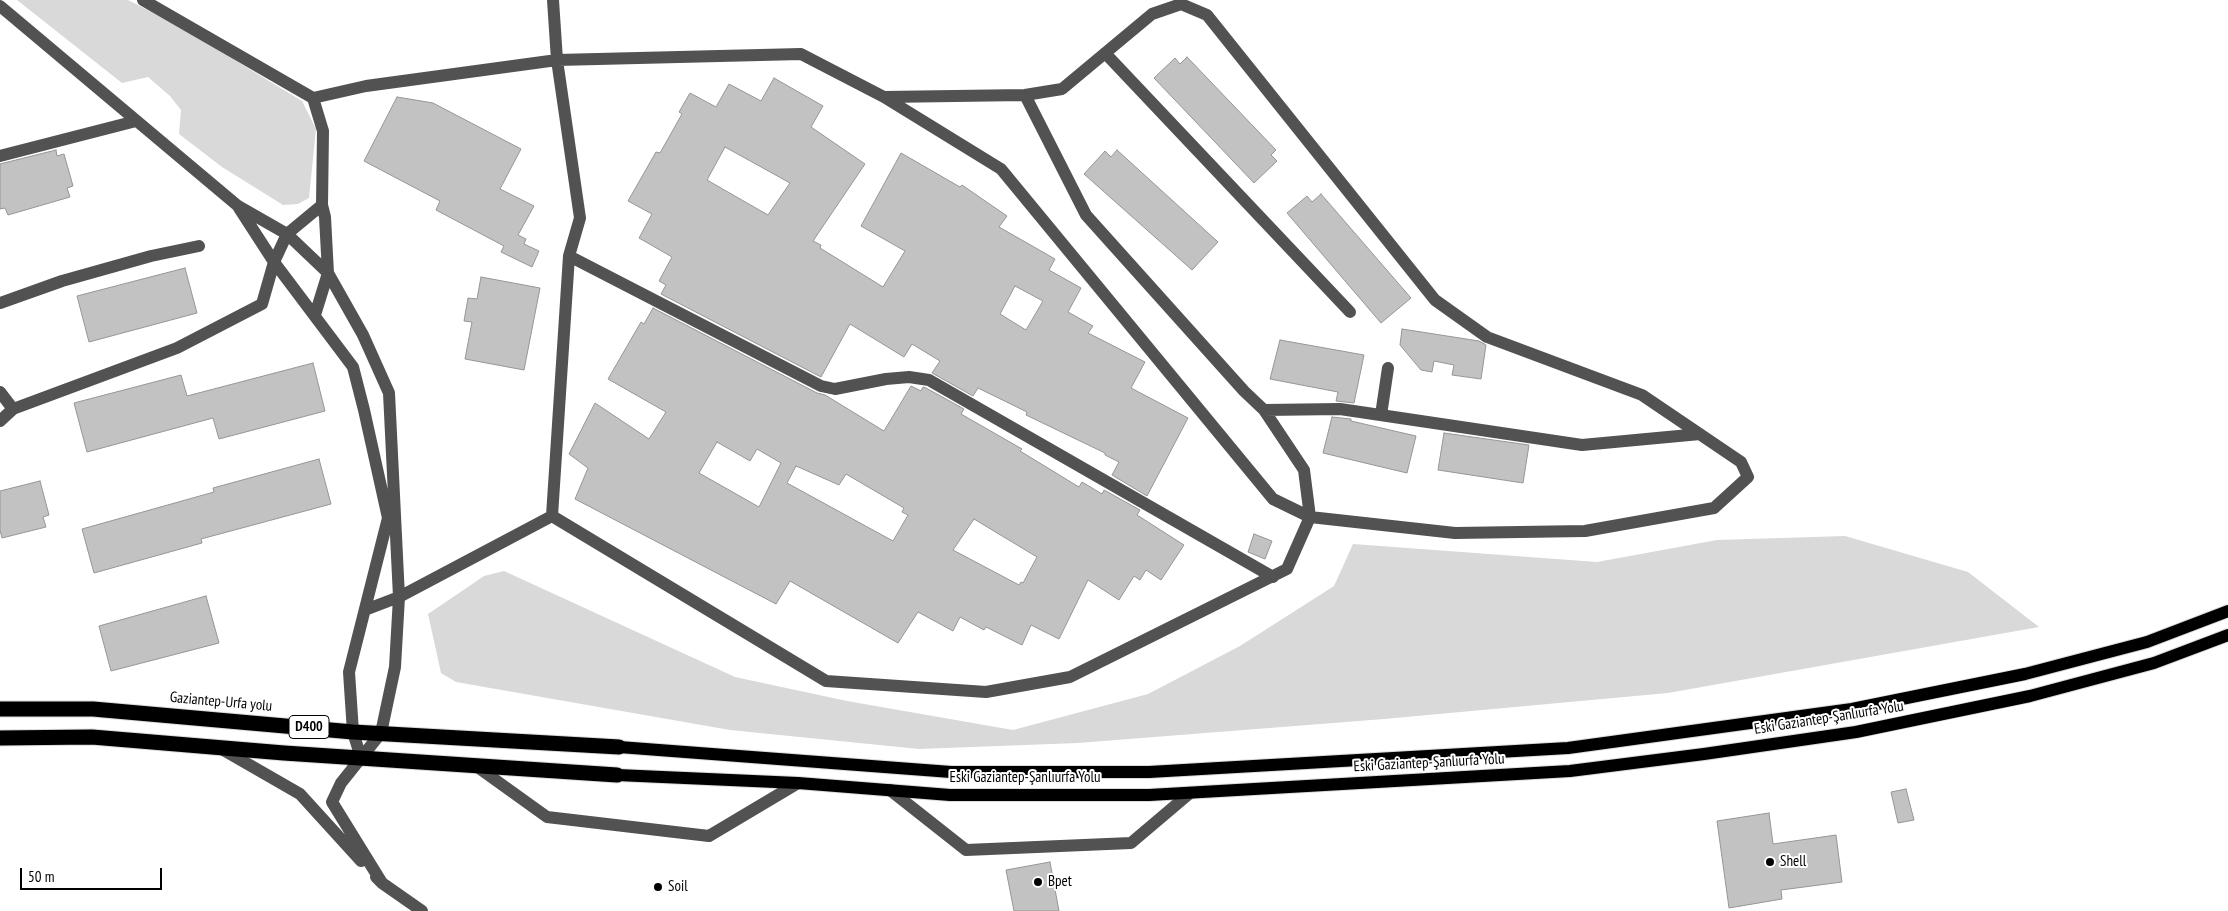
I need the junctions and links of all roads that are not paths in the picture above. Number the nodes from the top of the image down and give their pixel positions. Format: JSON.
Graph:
{"nodes":[{"id":1,"x":143,"y":0,"type":"edge"},
{"id":2,"x":553,"y":0,"type":"edge"},
{"id":3,"x":0,"y":6,"type":"edge"},
{"id":4,"x":15,"y":19,"type":"junction"},
{"id":5,"x":0,"y":23,"type":"edge"},
{"id":6,"x":1105,"y":53,"type":"junction"},
{"id":7,"x":557,"y":60,"type":"junction"},
{"id":8,"x":1025,"y":95,"type":"junction"},
{"id":9,"x":884,"y":97,"type":"junction"},
{"id":10,"x":313,"y":98,"type":"junction"},
{"id":11,"x":136,"y":121,"type":"junction"},
{"id":12,"x":0,"y":156,"type":"edge"},
{"id":13,"x":322,"y":204,"type":"junction"},
{"id":14,"x":238,"y":206,"type":"junction"},
{"id":15,"x":287,"y":234,"type":"junction"},
{"id":16,"x":199,"y":246,"type":"dead end"},
{"id":17,"x":569,"y":256,"type":"junction"},
{"id":18,"x":274,"y":262,"type":"junction"},
{"id":19,"x":328,"y":273,"type":"junction"},
{"id":20,"x":0,"y":303,"type":"edge"},
{"id":21,"x":1350,"y":312,"type":"dead end"},
{"id":22,"x":315,"y":315,"type":"junction"},
{"id":23,"x":1388,"y":368,"type":"dead end"},
{"id":24,"x":0,"y":392,"type":"edge"},
{"id":25,"x":13,"y":409,"type":"junction"},
{"id":26,"x":1264,"y":410,"type":"junction"},
{"id":27,"x":1381,"y":414,"type":"junction"},
{"id":28,"x":0,"y":420,"type":"edge"},
{"id":29,"x":1700,"y":434,"type":"junction"},
{"id":30,"x":552,"y":516,"type":"junction"},
{"id":31,"x":1310,"y":517,"type":"junction"},
{"id":32,"x":1273,"y":577,"type":"junction"},
{"id":33,"x":399,"y":597,"type":"junction"},
{"id":34,"x":365,"y":610,"type":"junction"},
{"id":35,"x":2228,"y":611,"type":"edge"},
{"id":36,"x":2228,"y":635,"type":"edge"},
{"id":37,"x":0,"y":709,"type":"edge"},
{"id":38,"x":353,"y":732,"type":"junction"},
{"id":39,"x":381,"y":733,"type":"junction"},
{"id":40,"x":0,"y":738,"type":"edge"},
{"id":41,"x":218,"y":747,"type":"junction"},
{"id":42,"x":619,"y":747,"type":"joint"},
{"id":43,"x":361,"y":758,"type":"junction"},
{"id":44,"x":476,"y":766,"type":"junction"},
{"id":45,"x":616,"y":775,"type":"joint"},
{"id":46,"x":798,"y":783,"type":"junction"},
{"id":47,"x":890,"y":790,"type":"junction"},
{"id":48,"x":1190,"y":793,"type":"junction"},
{"id":49,"x":382,"y":884,"type":"junction"},
{"id":50,"x":422,"y":911,"type":"edge"}],
"edges":[{"from":1,"to":10,"type":"street"},
{"from":2,"to":7,"type":"street"},
{"from":3,"to":4,"type":"street"},
{"from":4,"to":5,"type":"street"},
{"from":4,"to":11,"type":"street"},
{"from":6,"to":8,"type":"street"},
{"from":6,"to":21,"type":"street"},
{"from":6,"to":29,"type":"street"},
{"from":7,"to":9,"type":"street"},
{"from":7,"to":10,"type":"street"},
{"from":7,"to":17,"type":"street"},
{"from":8,"to":9,"type":"street"},
{"from":8,"to":26,"type":"street"},
{"from":9,"to":31,"type":"street"},
{"from":10,"to":13,"type":"street"},
{"from":11,"to":12,"type":"street"},
{"from":11,"to":14,"type":"street"},
{"from":13,"to":15,"type":"street"},
{"from":13,"to":19,"type":"street"},
{"from":14,"to":15,"type":"street"},
{"from":14,"to":18,"type":"street"},
{"from":15,"to":18,"type":"street"},
{"from":15,"to":19,"type":"street"},
{"from":16,"to":20,"type":"street"},
{"from":17,"to":30,"type":"street"},
{"from":17,"to":32,"type":"street"},
{"from":18,"to":22,"type":"street"},
{"from":18,"to":25,"type":"street"},
{"from":19,"to":22,"type":"street"},
{"from":19,"to":33,"type":"street"},
{"from":22,"to":34,"type":"street"},
{"from":23,"to":27,"type":"street"},
{"from":24,"to":25,"type":"street"},
{"from":25,"to":28,"type":"street"},
{"from":26,"to":27,"type":"street"},
{"from":26,"to":31,"type":"street"},
{"from":27,"to":29,"type":"street"},
{"from":29,"to":31,"type":"street"},
{"from":30,"to":32,"type":"street"},
{"from":30,"to":33,"type":"street"},
{"from":31,"to":32,"type":"street"},
{"from":33,"to":34,"type":"street"},
{"from":33,"to":39,"type":"street"},
{"from":34,"to":38,"type":"street"},
{"from":35,"to":42,"type":"main road","name":"Eski Gaziantep-Şanlıurfa Yolu"},
{"from":36,"to":48,"type":"main road","name":"Eski Gaziantep-Şanlıurfa Yolu"},
{"from":37,"to":38,"type":"highway","name":"Gaziantep-Urfa yolu","number":"D400"},
{"from":38,"to":39,"type":"highway","name":"Gaziantep-Urfa yolu","number":"D400"},
{"from":38,"to":43,"type":"street"},
{"from":39,"to":42,"type":"highway","name":"Gaziantep-Urfa yolu","number":"D400"},
{"from":39,"to":43,"type":"street"},
{"from":40,"to":41,"type":"highway","number":"D400"},
{"from":41,"to":43,"type":"highway","number":"D400"},
{"from":41,"to":49,"type":"street"},
{"from":43,"to":44,"type":"highway","number":"D400"},
{"from":43,"to":49,"type":"street"},
{"from":44,"to":45,"type":"highway","number":"D400"},
{"from":44,"to":46,"type":"street"},
{"from":45,"to":46,"type":"main road","name":"Eski Gaziantep-Şanlıurfa Yolu"},
{"from":46,"to":47,"type":"main road","name":"Eski Gaziantep-Şanlıurfa Yolu"},
{"from":47,"to":48,"type":"main road","name":"Eski Gaziantep-Şanlıurfa Yolu"},
{"from":47,"to":48,"type":"street"},
{"from":49,"to":50,"type":"street"}]}
